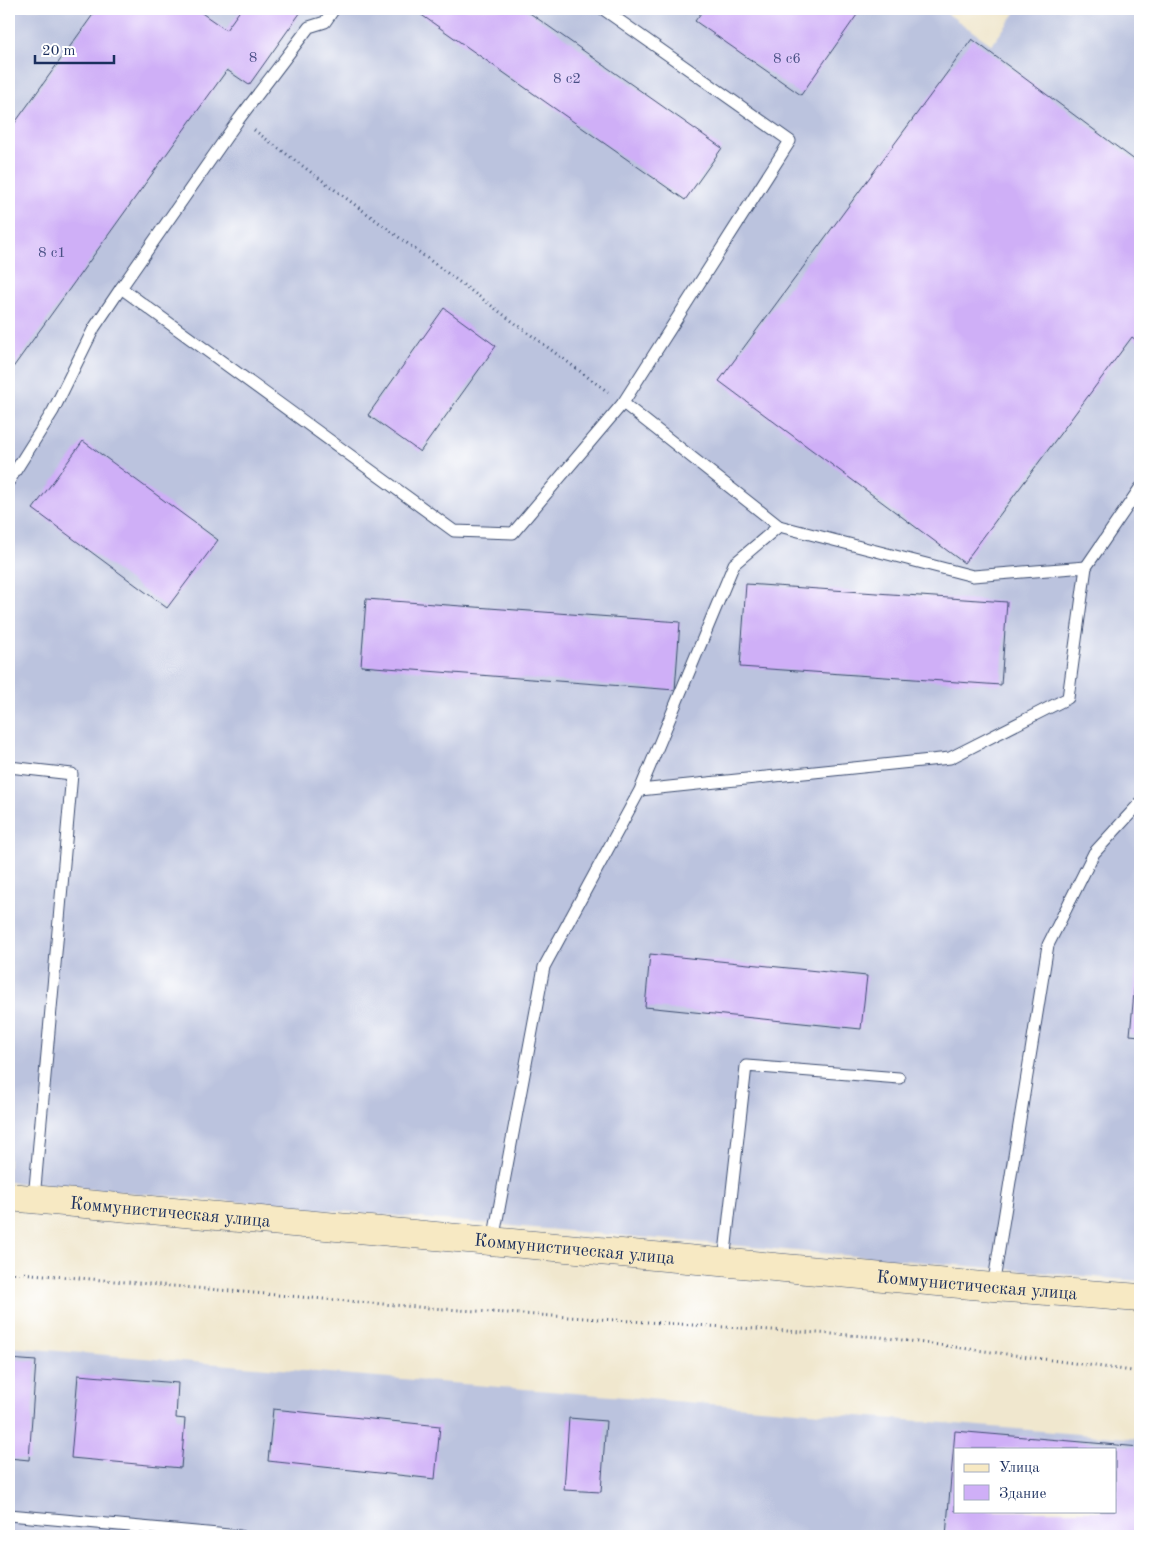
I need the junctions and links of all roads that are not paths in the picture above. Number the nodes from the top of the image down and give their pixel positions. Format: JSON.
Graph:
{"nodes":[{"id":1,"x":334,"y":9,"type":"edge"},
{"id":2,"x":603,"y":9,"type":"edge"},
{"id":3,"x":121,"y":288,"type":"junction"},
{"id":4,"x":623,"y":403,"type":"junction"},
{"id":5,"x":9,"y":481,"type":"edge"},
{"id":6,"x":1140,"y":488,"type":"edge"},
{"id":7,"x":779,"y":526,"type":"junction"},
{"id":8,"x":1086,"y":567,"type":"junction"},
{"id":9,"x":9,"y":767,"type":"edge"},
{"id":10,"x":640,"y":790,"type":"junction"},
{"id":11,"x":1140,"y":803,"type":"edge"},
{"id":12,"x":899,"y":1078,"type":"dead end"},
{"id":13,"x":21,"y":1198,"type":"edge"},
{"id":14,"x":493,"y":1241,"type":"junction"},
{"id":15,"x":724,"y":1262,"type":"junction"},
{"id":16,"x":993,"y":1287,"type":"junction"},
{"id":17,"x":1140,"y":1298,"type":"edge"},
{"id":18,"x":9,"y":1515,"type":"edge"},
{"id":19,"x":240,"y":1536,"type":"edge"}],
"edges":[{"from":1,"to":3,"type":"lane"},
{"from":2,"to":4,"type":"lane"},
{"from":3,"to":4,"type":"lane"},
{"from":3,"to":5,"type":"lane"},
{"from":4,"to":7,"type":"lane"},
{"from":6,"to":8,"type":"lane"},
{"from":7,"to":8,"type":"lane"},
{"from":7,"to":10,"type":"lane"},
{"from":8,"to":10,"type":"lane"},
{"from":9,"to":13,"type":"lane"},
{"from":10,"to":14,"type":"lane"},
{"from":11,"to":16,"type":"lane"},
{"from":12,"to":15,"type":"lane"},
{"from":13,"to":14,"type":"main road","name":"Коммунистическая улица"},
{"from":14,"to":15,"type":"main road","name":"Коммунистическая улица"},
{"from":15,"to":16,"type":"main road","name":"Коммунистическая улица"},
{"from":16,"to":17,"type":"main road","name":"Коммунистическая улица"},
{"from":18,"to":19,"type":"lane"}]}
